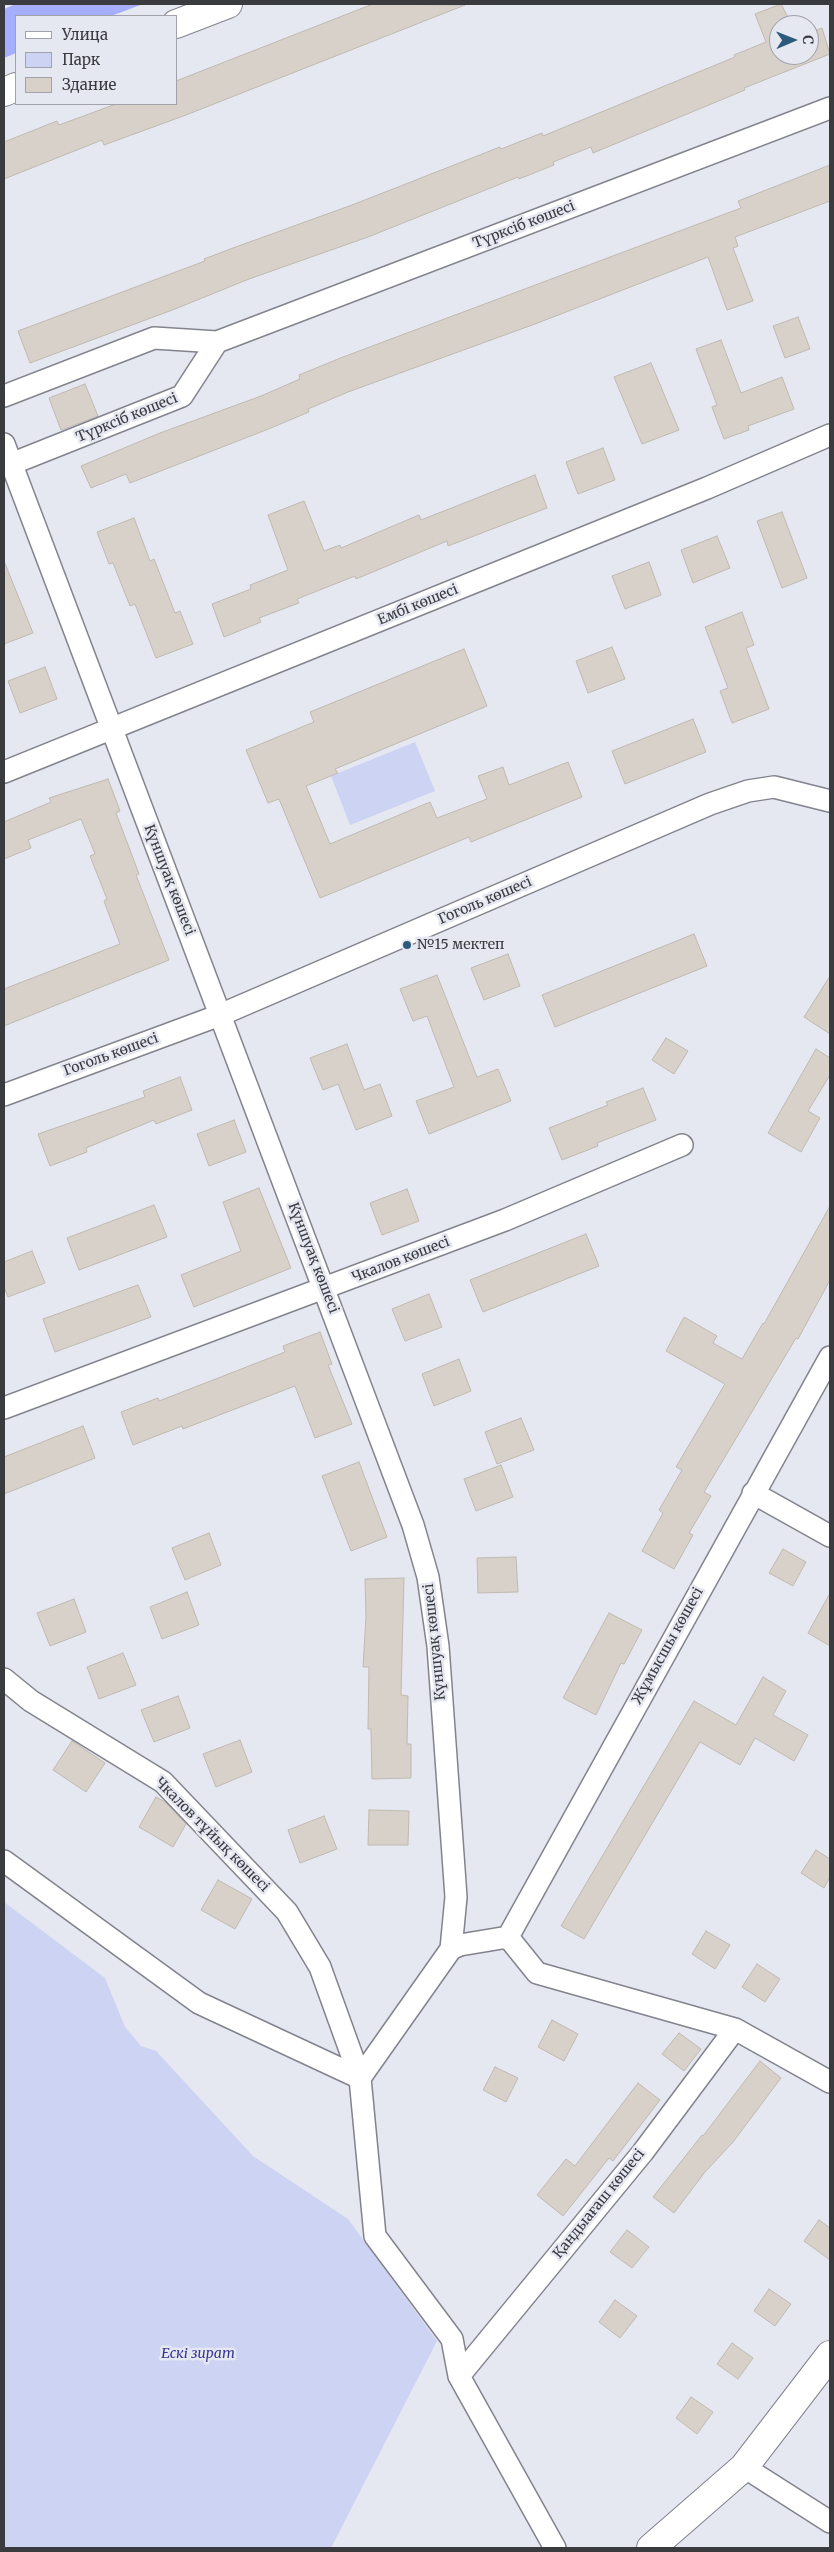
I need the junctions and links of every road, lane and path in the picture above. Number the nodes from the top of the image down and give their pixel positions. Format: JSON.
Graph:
{"nodes":[{"id":1,"x":228,"y":4,"type":"edge"},
{"id":2,"x":178,"y":23,"type":"edge"},
{"id":3,"x":830,"y":108,"type":"edge"},
{"id":4,"x":218,"y":342,"type":"junction"},
{"id":5,"x":4,"y":396,"type":"edge"},
{"id":6,"x":830,"y":435,"type":"edge"},
{"id":7,"x":4,"y":444,"type":"edge"},
{"id":8,"x":11,"y":464,"type":"junction"},
{"id":9,"x":112,"y":729,"type":"junction"},
{"id":10,"x":4,"y":772,"type":"edge"},
{"id":11,"x":830,"y":801,"type":"edge"},
{"id":12,"x":220,"y":1015,"type":"junction"},
{"id":13,"x":4,"y":1094,"type":"edge"},
{"id":14,"x":682,"y":1145,"type":"dead end"},
{"id":15,"x":325,"y":1289,"type":"junction"},
{"id":16,"x":830,"y":1357,"type":"edge"},
{"id":17,"x":4,"y":1408,"type":"edge"},
{"id":18,"x":753,"y":1493,"type":"junction"},
{"id":19,"x":830,"y":1536,"type":"edge"},
{"id":20,"x":4,"y":1679,"type":"edge"},
{"id":21,"x":4,"y":1861,"type":"edge"},
{"id":22,"x":508,"y":1937,"type":"junction"},
{"id":23,"x":451,"y":1949,"type":"junction"},
{"id":24,"x":735,"y":2029,"type":"junction"},
{"id":25,"x":360,"y":2078,"type":"junction"},
{"id":26,"x":830,"y":2082,"type":"edge"},
{"id":27,"x":830,"y":2355,"type":"edge"},
{"id":28,"x":459,"y":2376,"type":"junction"},
{"id":29,"x":744,"y":2467,"type":"junction"},
{"id":30,"x":830,"y":2522,"type":"edge"},
{"id":31,"x":555,"y":2548,"type":"edge"},
{"id":32,"x":651,"y":2548,"type":"edge"}],
"edges":[{"from":1,"to":2,"type":"main road"},
{"from":3,"to":4,"type":"street","name":"Түрксіб көшесі"},
{"from":4,"to":5,"type":"street","name":"Түрксіб көшесі"},
{"from":4,"to":8,"type":"street","name":"Түрксіб көшесі"},
{"from":6,"to":9,"type":"street","name":"Ембі көшесі"},
{"from":7,"to":8,"type":"street","name":"Күншуақ көшесі"},
{"from":8,"to":9,"type":"street","name":"Күншуақ көшесі"},
{"from":9,"to":10,"type":"street","name":"Ембі көшесі"},
{"from":9,"to":12,"type":"street","name":"Күншуақ көшесі"},
{"from":11,"to":12,"type":"street","name":"Гоголь көшесі"},
{"from":12,"to":13,"type":"street","name":"Гоголь көшесі"},
{"from":12,"to":15,"type":"street","name":"Күншуақ көшесі"},
{"from":14,"to":15,"type":"street","name":"Чкалов көшесі"},
{"from":15,"to":17,"type":"street","name":"Чкалов көшесі"},
{"from":15,"to":23,"type":"street","name":"Күншуақ көшесі"},
{"from":16,"to":18,"type":"street","name":"Жұмысшы көшесі"},
{"from":18,"to":19,"type":"street"},
{"from":18,"to":22,"type":"street","name":"Жұмысшы көшесі"},
{"from":20,"to":25,"type":"street","name":"Чкалов тұйық көшесі"},
{"from":21,"to":25,"type":"street"},
{"from":22,"to":23,"type":"street"},
{"from":22,"to":24,"type":"street"},
{"from":23,"to":25,"type":"street","name":"Күншуақ көшесі"},
{"from":24,"to":26,"type":"street"},
{"from":24,"to":28,"type":"street","name":"Қандыағаш көшесі"},
{"from":25,"to":28,"type":"street","name":"Чкалов тұйық көшесі"},
{"from":27,"to":29,"type":"main road"},
{"from":28,"to":31,"type":"street","name":"Чкалов тұйық көшесі"},
{"from":29,"to":30,"type":"street"},
{"from":29,"to":32,"type":"main road"}]}
